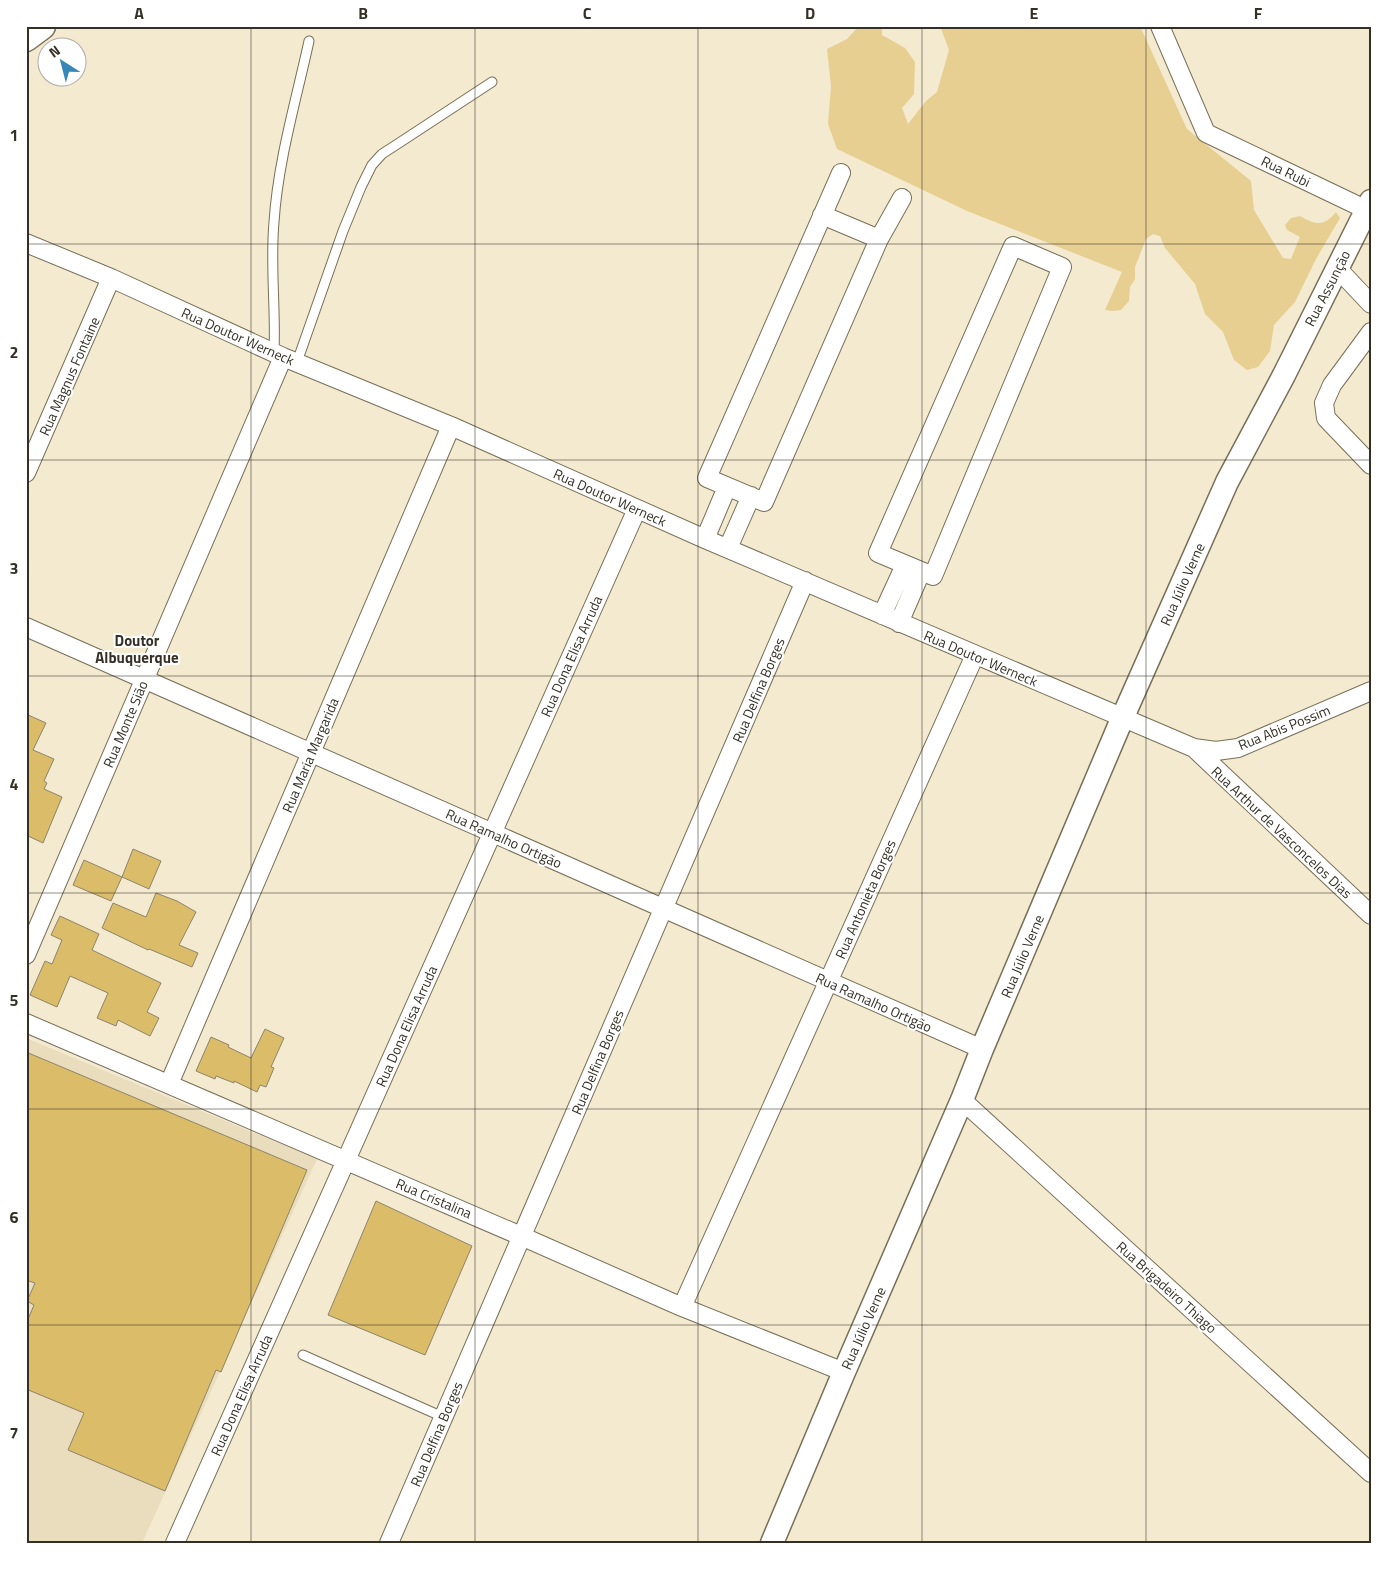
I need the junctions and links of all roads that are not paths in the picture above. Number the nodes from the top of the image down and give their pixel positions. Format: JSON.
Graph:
{"nodes":[{"id":1,"x":42,"y":26,"type":"edge"},
{"id":2,"x":1160,"y":26,"type":"edge"},
{"id":3,"x":26,"y":38,"type":"edge"},
{"id":4,"x":309,"y":41,"type":"dead end"},
{"id":5,"x":492,"y":82,"type":"dead end"},
{"id":6,"x":841,"y":173,"type":"dead end"},
{"id":7,"x":902,"y":198,"type":"dead end"},
{"id":8,"x":1369,"y":205,"type":"edge"},
{"id":9,"x":822,"y":215,"type":"junction"},
{"id":10,"x":879,"y":239,"type":"junction"},
{"id":11,"x":26,"y":243,"type":"edge"},
{"id":12,"x":1337,"y":268,"type":"junction"},
{"id":13,"x":111,"y":278,"type":"junction"},
{"id":14,"x":1371,"y":304,"type":"edge"},
{"id":15,"x":1371,"y":332,"type":"edge"},
{"id":16,"x":285,"y":357,"type":"junction"},
{"id":17,"x":1284,"y":375,"type":"joint"},
{"id":18,"x":451,"y":426,"type":"junction"},
{"id":19,"x":1371,"y":464,"type":"edge"},
{"id":20,"x":26,"y":473,"type":"edge"},
{"id":21,"x":727,"y":487,"type":"junction"},
{"id":22,"x":751,"y":496,"type":"junction"},
{"id":23,"x":637,"y":509,"type":"junction"},
{"id":24,"x":705,"y":539,"type":"junction"},
{"id":25,"x":728,"y":548,"type":"junction"},
{"id":26,"x":905,"y":565,"type":"junction"},
{"id":27,"x":921,"y":572,"type":"junction"},
{"id":28,"x":805,"y":582,"type":"junction"},
{"id":29,"x":882,"y":615,"type":"junction"},
{"id":30,"x":899,"y":622,"type":"junction"},
{"id":31,"x":26,"y":627,"type":"edge"},
{"id":32,"x":975,"y":655,"type":"junction"},
{"id":33,"x":144,"y":680,"type":"junction"},
{"id":34,"x":1371,"y":691,"type":"edge"},
{"id":35,"x":1122,"y":719,"type":"junction"},
{"id":36,"x":1194,"y":748,"type":"junction"},
{"id":37,"x":311,"y":753,"type":"junction"},
{"id":38,"x":492,"y":833,"type":"junction"},
{"id":39,"x":663,"y":908,"type":"junction"},
{"id":40,"x":1371,"y":915,"type":"edge"},
{"id":41,"x":26,"y":955,"type":"edge"},
{"id":42,"x":828,"y":981,"type":"junction"},
{"id":43,"x":26,"y":1023,"type":"edge"},
{"id":44,"x":982,"y":1049,"type":"junction"},
{"id":45,"x":169,"y":1084,"type":"junction"},
{"id":46,"x":962,"y":1100,"type":"junction"},
{"id":47,"x":346,"y":1160,"type":"junction"},
{"id":48,"x":521,"y":1236,"type":"junction"},
{"id":49,"x":682,"y":1307,"type":"junction"},
{"id":50,"x":303,"y":1354,"type":"dead end"},
{"id":51,"x":844,"y":1372,"type":"junction"},
{"id":52,"x":443,"y":1417,"type":"junction"},
{"id":53,"x":1371,"y":1473,"type":"edge"},
{"id":54,"x":175,"y":1543,"type":"edge"},
{"id":55,"x":388,"y":1543,"type":"edge"},
{"id":56,"x":772,"y":1543,"type":"edge"}],
"edges":[{"from":1,"to":3,"type":"main road"},
{"from":2,"to":8,"type":"street","name":"Rua Rubi"},
{"from":4,"to":16,"type":"lane"},
{"from":5,"to":16,"type":"lane"},
{"from":6,"to":9,"type":"street"},
{"from":7,"to":10,"type":"street"},
{"from":8,"to":12,"type":"street","name":"Rua Assunção"},
{"from":9,"to":10,"type":"street"},
{"from":9,"to":21,"type":"street"},
{"from":10,"to":22,"type":"street"},
{"from":11,"to":13,"type":"street","name":"Rua Doutor Werneck"},
{"from":12,"to":14,"type":"street"},
{"from":12,"to":17,"type":"street","name":"Rua Assunção"},
{"from":13,"to":16,"type":"street","name":"Rua Doutor Werneck"},
{"from":13,"to":20,"type":"street","name":"Rua Magnus Fontaine"},
{"from":15,"to":19,"type":"street"},
{"from":16,"to":18,"type":"street","name":"Rua Doutor Werneck"},
{"from":16,"to":33,"type":"street","name":"Rua Monte Sião"},
{"from":17,"to":35,"type":"street","name":"Rua Júlio Verne"},
{"from":18,"to":23,"type":"street","name":"Rua Doutor Werneck"},
{"from":18,"to":37,"type":"street","name":"Rua Maria Margarida"},
{"from":21,"to":22,"type":"street"},
{"from":21,"to":24,"type":"street"},
{"from":22,"to":25,"type":"street"},
{"from":23,"to":24,"type":"street","name":"Rua Doutor Werneck"},
{"from":23,"to":38,"type":"street","name":"Rua Dona Elisa Arruda"},
{"from":24,"to":25,"type":"street","name":"Rua Doutor Werneck"},
{"from":25,"to":28,"type":"street","name":"Rua Doutor Werneck"},
{"from":26,"to":27,"type":"street"},
{"from":26,"to":27,"type":"street"},
{"from":26,"to":29,"type":"street"},
{"from":27,"to":30,"type":"street"},
{"from":28,"to":29,"type":"street","name":"Rua Doutor Werneck"},
{"from":28,"to":39,"type":"street","name":"Rua Delfina Borges"},
{"from":29,"to":30,"type":"street","name":"Rua Doutor Werneck"},
{"from":30,"to":32,"type":"street","name":"Rua Doutor Werneck"},
{"from":31,"to":33,"type":"street","name":"Rua Ramalho Ortigão"},
{"from":32,"to":35,"type":"street","name":"Rua Doutor Werneck"},
{"from":32,"to":42,"type":"street","name":"Rua Antonieta Borges"},
{"from":33,"to":37,"type":"street","name":"Rua Ramalho Ortigão"},
{"from":33,"to":41,"type":"street","name":"Rua Monte Sião"},
{"from":34,"to":36,"type":"street","name":"Rua Abis Possim"},
{"from":35,"to":36,"type":"street","name":"Rua Doutor Werneck"},
{"from":35,"to":44,"type":"street","name":"Rua Júlio Verne"},
{"from":36,"to":40,"type":"street","name":"Rua Arthur de Vasconcelos Dias"},
{"from":37,"to":38,"type":"street","name":"Rua Ramalho Ortigão"},
{"from":37,"to":45,"type":"street","name":"Rua Maria Margarida"},
{"from":38,"to":39,"type":"street","name":"Rua Ramalho Ortigão"},
{"from":38,"to":47,"type":"street","name":"Rua Dona Elisa Arruda"},
{"from":39,"to":42,"type":"street","name":"Rua Ramalho Ortigão"},
{"from":39,"to":48,"type":"street","name":"Rua Delfina Borges"},
{"from":42,"to":44,"type":"street","name":"Rua Ramalho Ortigão"},
{"from":42,"to":49,"type":"street","name":"Rua Antonieta Borges"},
{"from":43,"to":45,"type":"street","name":"Rua Cristalina"},
{"from":44,"to":46,"type":"street","name":"Rua Júlio Verne"},
{"from":45,"to":47,"type":"street","name":"Rua Cristalina"},
{"from":46,"to":51,"type":"street","name":"Rua Júlio Verne"},
{"from":46,"to":53,"type":"street","name":"Rua Brigadeiro Thiago"},
{"from":47,"to":48,"type":"street","name":"Rua Cristalina"},
{"from":47,"to":54,"type":"street","name":"Rua Dona Elisa Arruda"},
{"from":48,"to":49,"type":"street","name":"Rua Cristalina"},
{"from":48,"to":52,"type":"street","name":"Rua Delfina Borges"},
{"from":49,"to":51,"type":"street","name":"Rua Cristalina"},
{"from":50,"to":52,"type":"lane"},
{"from":51,"to":56,"type":"street","name":"Rua Júlio Verne"},
{"from":52,"to":55,"type":"street","name":"Rua Delfina Borges"}]}
